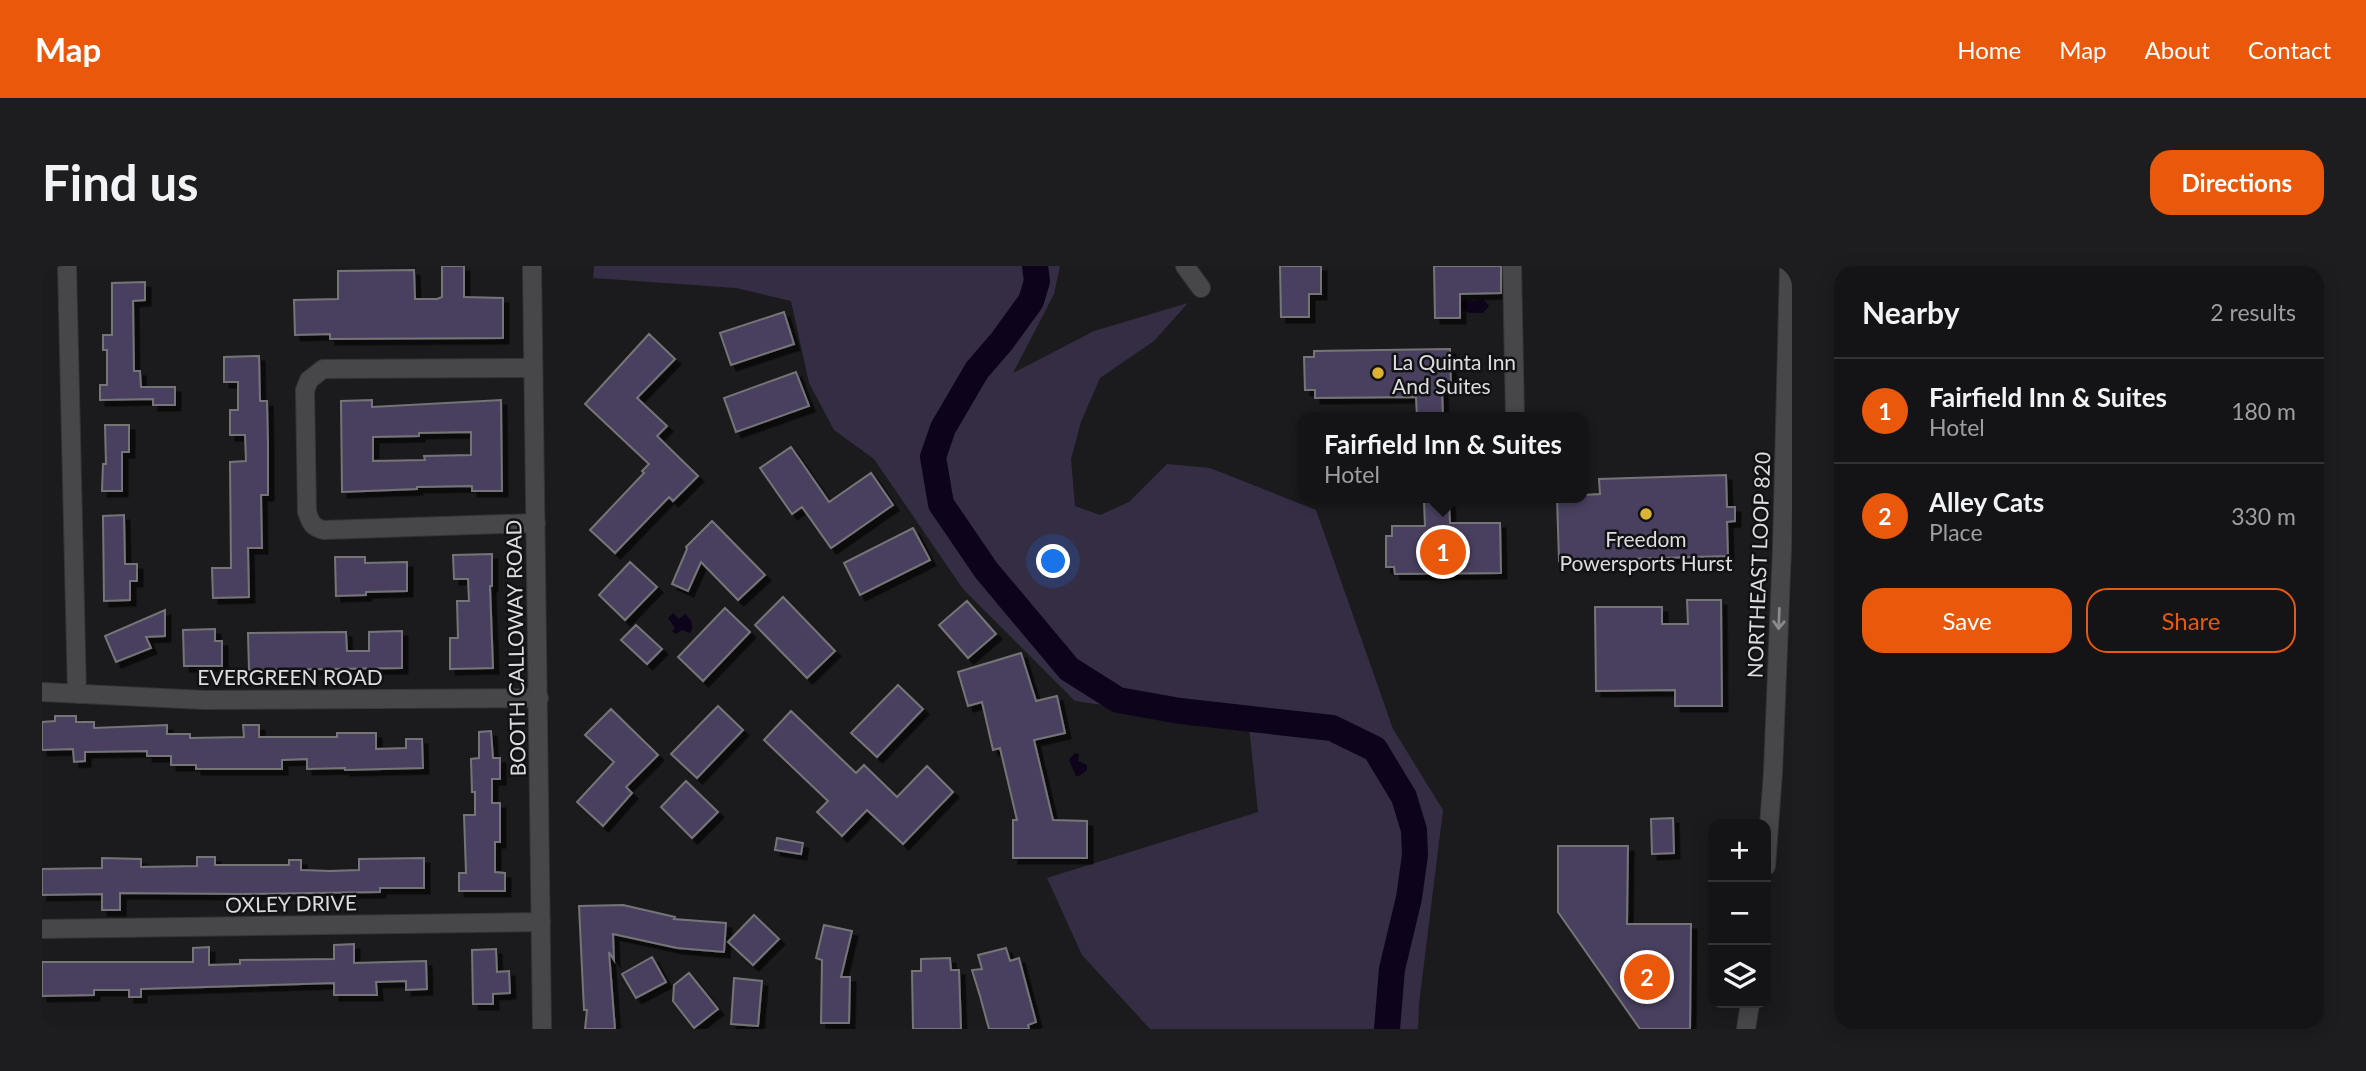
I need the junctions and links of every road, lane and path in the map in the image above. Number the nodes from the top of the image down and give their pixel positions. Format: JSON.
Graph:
{"nodes":[{"id":1,"x":67,"y":266,"type":"edge"},
{"id":2,"x":532,"y":266,"type":"edge"},
{"id":3,"x":1185,"y":266,"type":"edge"},
{"id":4,"x":1512,"y":266,"type":"edge"},
{"id":5,"x":1789,"y":266,"type":"edge"},
{"id":6,"x":1201,"y":288,"type":"dead end"},
{"id":7,"x":534,"y":368,"type":"junction"},
{"id":8,"x":1515,"y":412,"type":"edge"},
{"id":9,"x":536,"y":523,"type":"junction"},
{"id":10,"x":42,"y":692,"type":"edge"},
{"id":11,"x":77,"y":694,"type":"junction"},
{"id":12,"x":539,"y":698,"type":"junction"},
{"id":13,"x":1770,"y":819,"type":"edge"},
{"id":14,"x":541,"y":922,"type":"junction"},
{"id":15,"x":42,"y":929,"type":"edge"},
{"id":16,"x":1749,"y":1008,"type":"edge"},
{"id":17,"x":542,"y":1029,"type":"edge"},
{"id":18,"x":1746,"y":1029,"type":"edge"}],
"edges":[{"from":1,"to":11,"type":"street"},
{"from":2,"to":7,"type":"street","name":"BOOTH CALLOWAY ROAD"},
{"from":3,"to":6,"type":"street"},
{"from":4,"to":8,"type":"street"},
{"from":5,"to":13,"type":"street","name":"NORTHEAST LOOP 820","one_way":true},
{"from":7,"to":9,"type":"street","name":"BOOTH CALLOWAY ROAD"},
{"from":7,"to":9,"type":"street"},
{"from":9,"to":12,"type":"street","name":"BOOTH CALLOWAY ROAD"},
{"from":10,"to":11,"type":"street","name":"EVERGREEN ROAD"},
{"from":11,"to":12,"type":"street","name":"EVERGREEN ROAD"},
{"from":12,"to":14,"type":"street","name":"BOOTH CALLOWAY ROAD"},
{"from":14,"to":15,"type":"street","name":"OXLEY DRIVE"},
{"from":14,"to":17,"type":"street","name":"BOOTH CALLOWAY ROAD"},
{"from":16,"to":18,"type":"street"}]}
